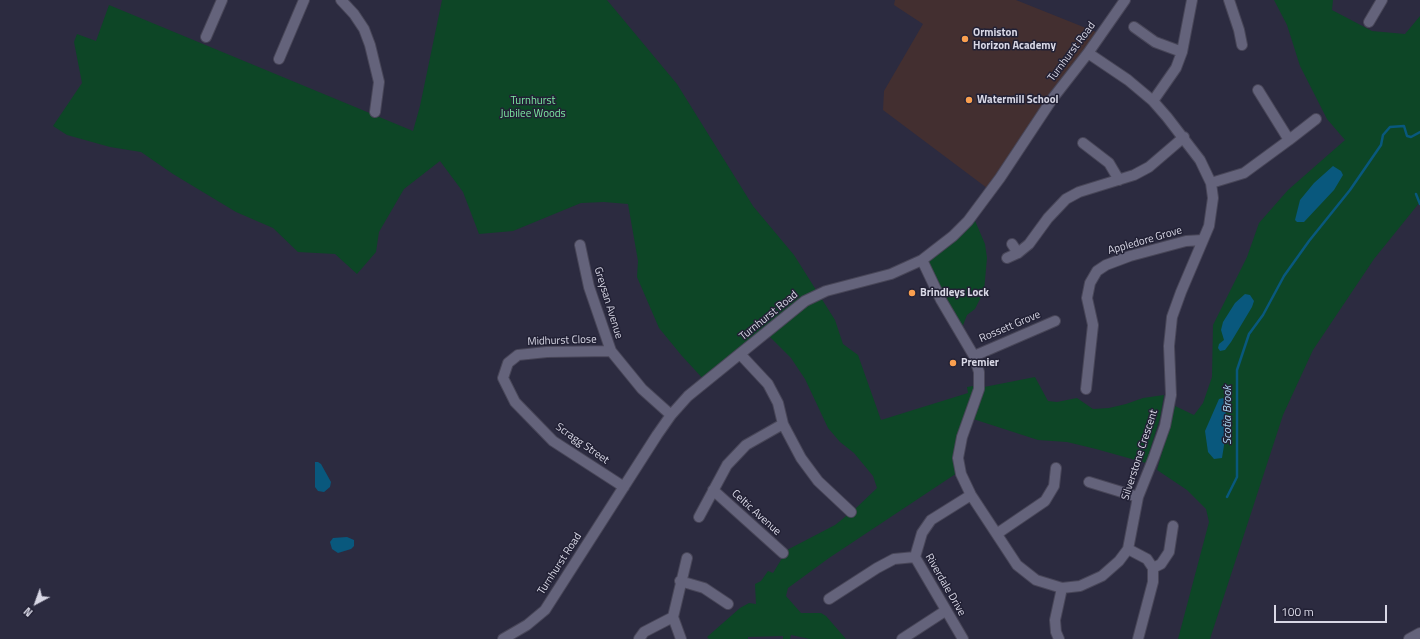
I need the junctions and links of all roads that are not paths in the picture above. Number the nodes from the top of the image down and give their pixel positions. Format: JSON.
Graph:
{"nodes":[{"id":1,"x":222,"y":0,"type":"edge"},
{"id":2,"x":304,"y":0,"type":"edge"},
{"id":3,"x":341,"y":0,"type":"edge"},
{"id":4,"x":1125,"y":0,"type":"edge"},
{"id":5,"x":1192,"y":0,"type":"edge"},
{"id":6,"x":1229,"y":0,"type":"edge"},
{"id":7,"x":1382,"y":0,"type":"edge"},
{"id":8,"x":1369,"y":22,"type":"dead end"},
{"id":9,"x":1140,"y":29,"type":"dead end"},
{"id":10,"x":206,"y":37,"type":"dead end"},
{"id":11,"x":1242,"y":45,"type":"dead end"},
{"id":12,"x":1182,"y":52,"type":"junction"},
{"id":13,"x":1088,"y":53,"type":"junction"},
{"id":14,"x":284,"y":55,"type":"dead end"},
{"id":15,"x":1258,"y":90,"type":"dead end"},
{"id":16,"x":1153,"y":102,"type":"junction"},
{"id":17,"x":376,"y":112,"type":"dead end"},
{"id":18,"x":1316,"y":119,"type":"dead end"},
{"id":19,"x":1184,"y":137,"type":"junction"},
{"id":20,"x":1289,"y":140,"type":"junction"},
{"id":21,"x":1083,"y":143,"type":"dead end"},
{"id":22,"x":1119,"y":180,"type":"junction"},
{"id":23,"x":1211,"y":183,"type":"junction"},
{"id":24,"x":1203,"y":240,"type":"junction"},
{"id":25,"x":580,"y":245,"type":"dead end"},
{"id":26,"x":1007,"y":258,"type":"dead end"},
{"id":27,"x":922,"y":260,"type":"junction"},
{"id":28,"x":1055,"y":321,"type":"dead end"},
{"id":29,"x":611,"y":351,"type":"junction"},
{"id":30,"x":740,"y":354,"type":"junction"},
{"id":31,"x":974,"y":356,"type":"junction"},
{"id":32,"x":503,"y":378,"type":"joint"},
{"id":33,"x":1086,"y":389,"type":"dead end"},
{"id":34,"x":671,"y":415,"type":"junction"},
{"id":35,"x":783,"y":424,"type":"junction"},
{"id":36,"x":1056,"y":468,"type":"dead end"},
{"id":37,"x":1089,"y":482,"type":"dead end"},
{"id":38,"x":624,"y":487,"type":"junction"},
{"id":39,"x":713,"y":490,"type":"junction"},
{"id":40,"x":971,"y":495,"type":"junction"},
{"id":41,"x":1138,"y":498,"type":"junction"},
{"id":42,"x":851,"y":512,"type":"dead end"},
{"id":43,"x":699,"y":516,"type":"dead end"},
{"id":44,"x":1173,"y":526,"type":"dead end"},
{"id":45,"x":998,"y":533,"type":"junction"},
{"id":46,"x":1128,"y":549,"type":"junction"},
{"id":47,"x":782,"y":553,"type":"dead end"},
{"id":48,"x":915,"y":557,"type":"junction"},
{"id":49,"x":687,"y":558,"type":"dead end"},
{"id":50,"x":1153,"y":568,"type":"junction"},
{"id":51,"x":680,"y":581,"type":"junction"},
{"id":52,"x":1062,"y":588,"type":"junction"},
{"id":53,"x":829,"y":599,"type":"dead end"},
{"id":54,"x":728,"y":604,"type":"dead end"},
{"id":55,"x":945,"y":611,"type":"junction"},
{"id":56,"x":673,"y":616,"type":"junction"},
{"id":57,"x":640,"y":632,"type":"edge"},
{"id":58,"x":1420,"y":634,"type":"edge"},
{"id":59,"x":503,"y":639,"type":"edge"},
{"id":60,"x":681,"y":639,"type":"edge"},
{"id":61,"x":902,"y":639,"type":"edge"},
{"id":62,"x":963,"y":639,"type":"edge"},
{"id":63,"x":1059,"y":639,"type":"edge"},
{"id":64,"x":1138,"y":639,"type":"edge"},
{"id":65,"x":1409,"y":639,"type":"edge"}],
"edges":[{"from":1,"to":10,"type":"street"},
{"from":2,"to":14,"type":"street"},
{"from":3,"to":17,"type":"street"},
{"from":4,"to":13,"type":"street","name":"Turnhurst Road"},
{"from":5,"to":12,"type":"street"},
{"from":6,"to":11,"type":"street"},
{"from":7,"to":8,"type":"street"},
{"from":9,"to":12,"type":"street"},
{"from":12,"to":16,"type":"street"},
{"from":13,"to":16,"type":"street","name":"Silverstone Crescent"},
{"from":13,"to":27,"type":"street","name":"Turnhurst Road"},
{"from":15,"to":20,"type":"street"},
{"from":16,"to":19,"type":"street","name":"Silverstone Crescent"},
{"from":18,"to":20,"type":"street"},
{"from":19,"to":22,"type":"street"},
{"from":19,"to":23,"type":"street","name":"Silverstone Crescent"},
{"from":20,"to":23,"type":"street"},
{"from":21,"to":22,"type":"street"},
{"from":22,"to":26,"type":"street"},
{"from":23,"to":24,"type":"street","name":"Silverstone Crescent"},
{"from":24,"to":33,"type":"street","name":"Appledore Grove"},
{"from":24,"to":41,"type":"street","name":"Silverstone Crescent"},
{"from":25,"to":29,"type":"street","name":"Greysan Avenue"},
{"from":27,"to":30,"type":"street","name":"Turnhurst Road"},
{"from":27,"to":31,"type":"street","name":"Silverstone Crescent"},
{"from":28,"to":31,"type":"street","name":"Rossett Grove"},
{"from":29,"to":32,"type":"street","name":"Midhurst Close"},
{"from":29,"to":34,"type":"street","name":"Greysan Avenue"},
{"from":30,"to":34,"type":"street","name":"Turnhurst Road"},
{"from":30,"to":35,"type":"street"},
{"from":31,"to":40,"type":"street","name":"Silverstone Crescent"},
{"from":32,"to":38,"type":"street","name":"Scragg Street"},
{"from":34,"to":38,"type":"street","name":"Turnhurst Road"},
{"from":35,"to":39,"type":"street"},
{"from":35,"to":42,"type":"street"},
{"from":36,"to":45,"type":"street"},
{"from":37,"to":41,"type":"street"},
{"from":38,"to":59,"type":"street","name":"Turnhurst Road"},
{"from":39,"to":43,"type":"street"},
{"from":39,"to":47,"type":"street","name":"Celtic Avenue"},
{"from":40,"to":45,"type":"street","name":"Silverstone Crescent"},
{"from":40,"to":48,"type":"street","name":"Riverdale Drive"},
{"from":41,"to":46,"type":"street","name":"Silverstone Crescent"},
{"from":44,"to":50,"type":"street"},
{"from":45,"to":52,"type":"street","name":"Silverstone Crescent"},
{"from":46,"to":50,"type":"street"},
{"from":46,"to":52,"type":"street","name":"Silverstone Crescent"},
{"from":48,"to":53,"type":"street"},
{"from":48,"to":55,"type":"street","name":"Riverdale Drive"},
{"from":49,"to":51,"type":"street"},
{"from":50,"to":64,"type":"street"},
{"from":51,"to":54,"type":"street"},
{"from":51,"to":56,"type":"street"},
{"from":52,"to":63,"type":"street"},
{"from":55,"to":61,"type":"street"},
{"from":55,"to":62,"type":"street","name":"Riverdale Drive"},
{"from":56,"to":57,"type":"street"},
{"from":56,"to":60,"type":"street"},
{"from":58,"to":65,"type":"street"}]}
